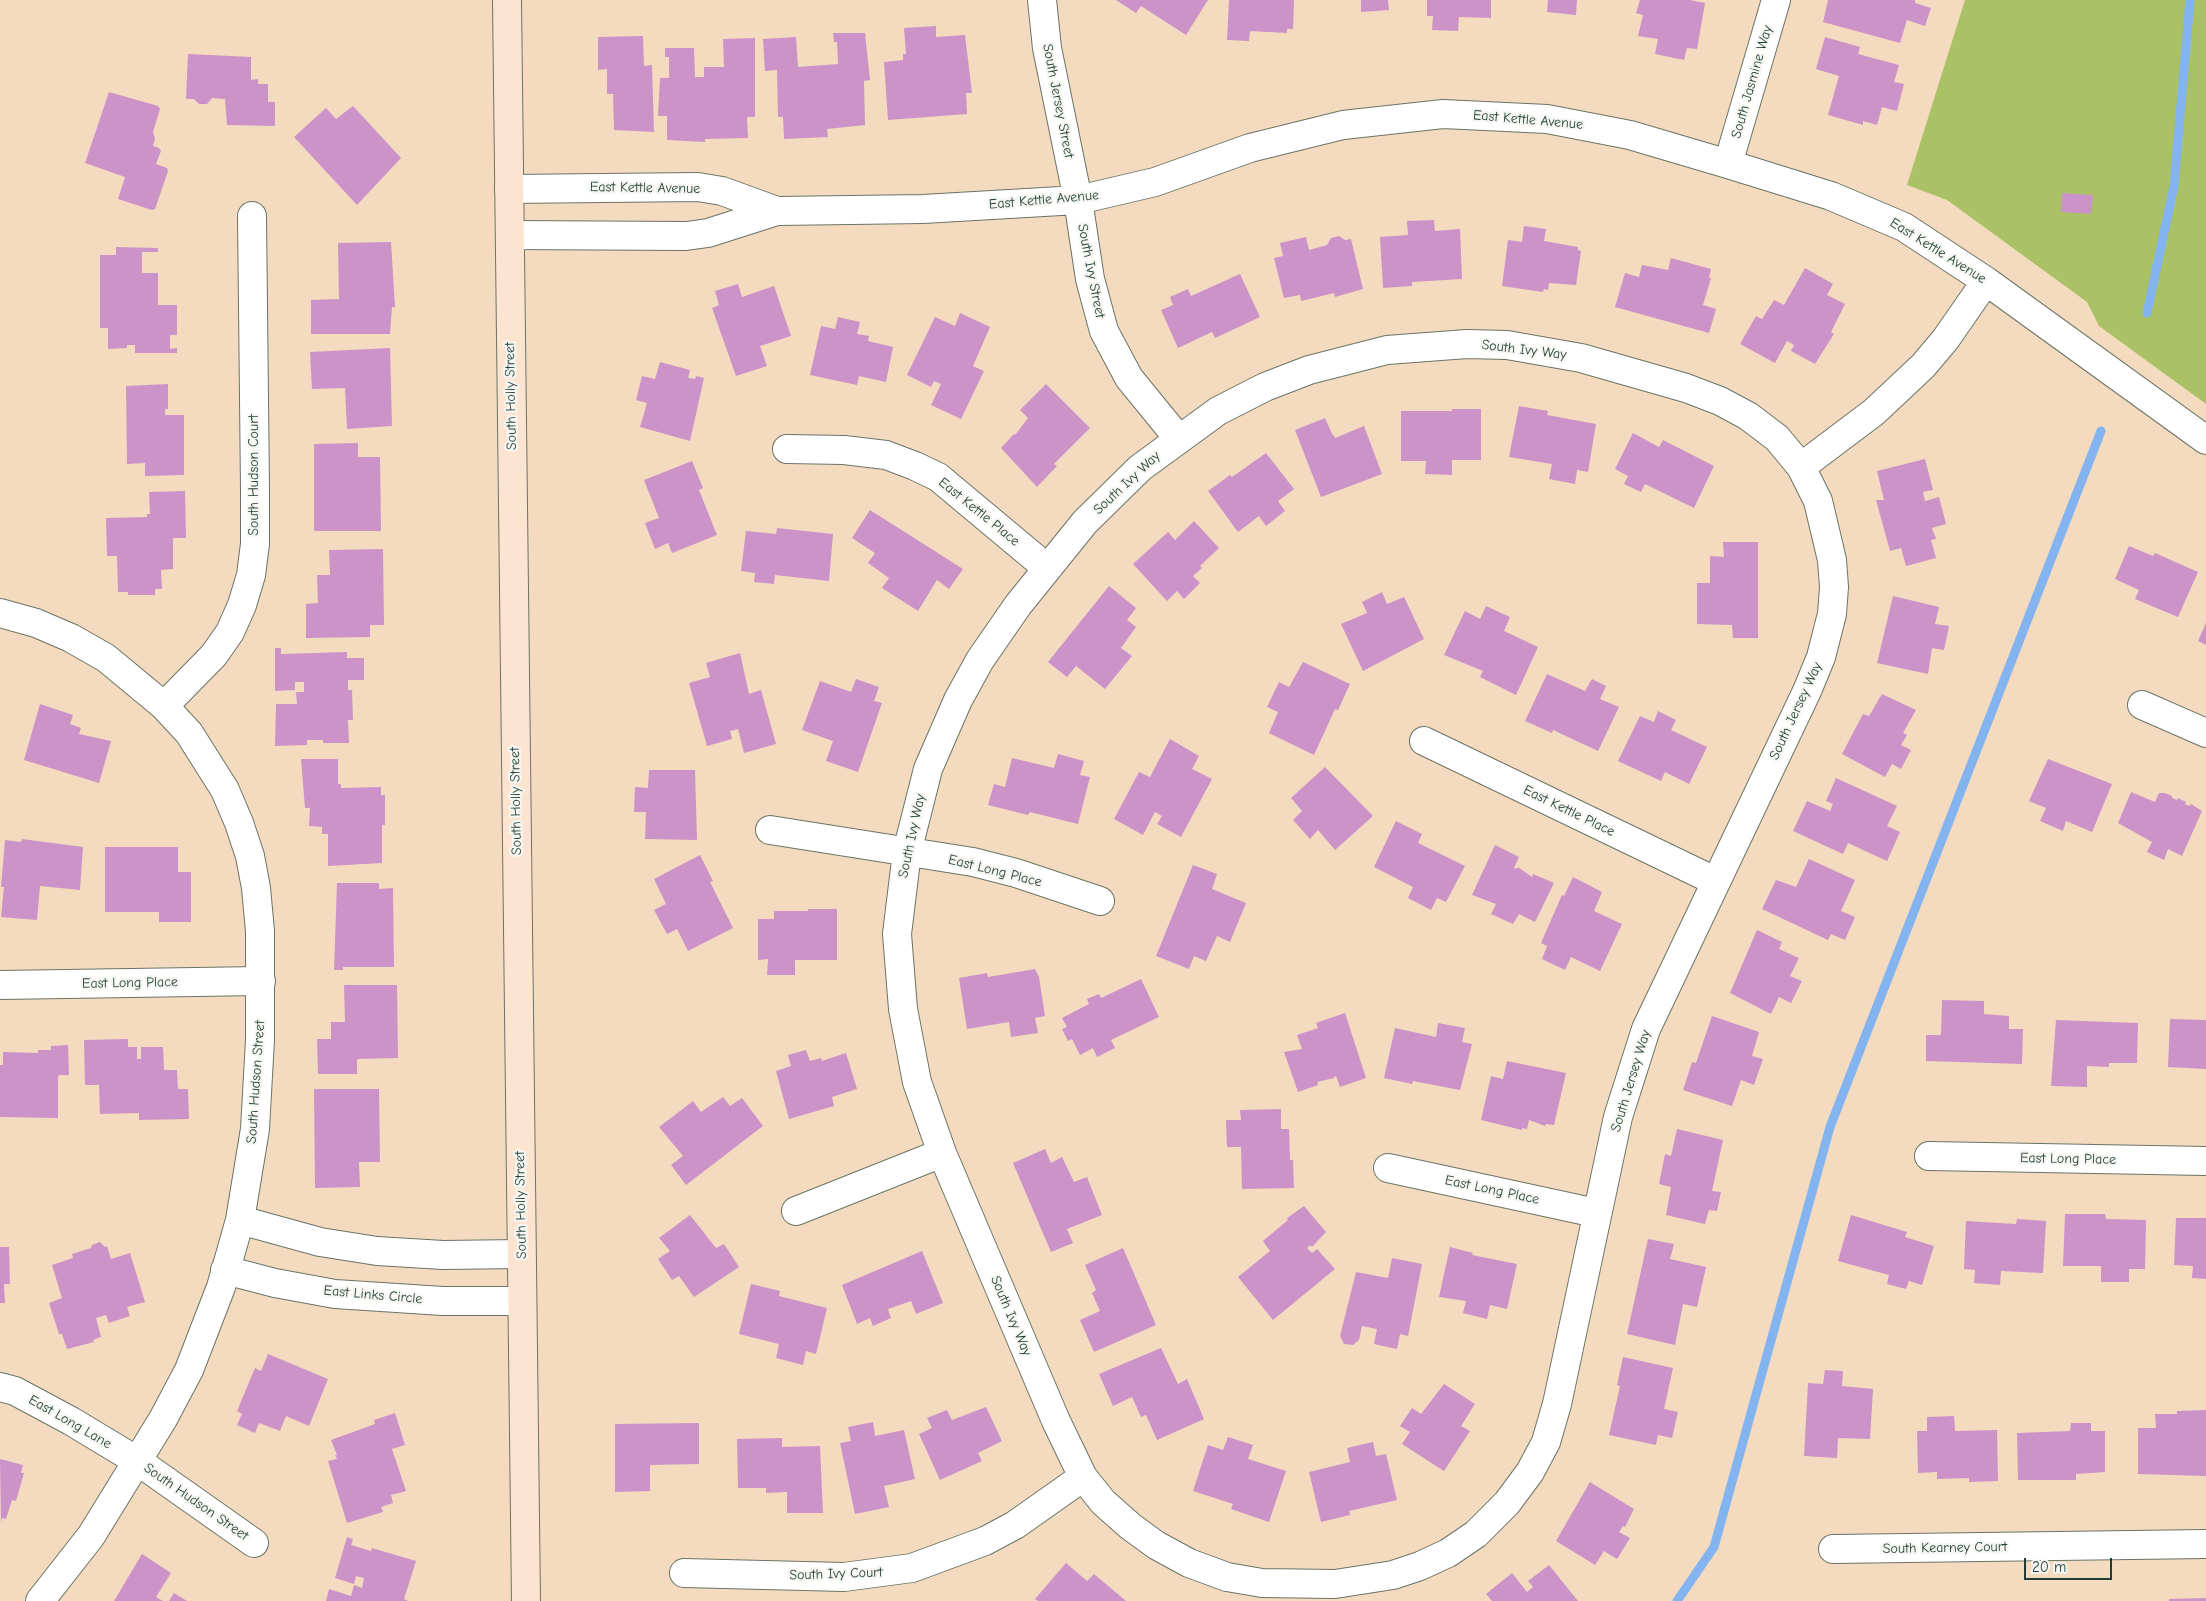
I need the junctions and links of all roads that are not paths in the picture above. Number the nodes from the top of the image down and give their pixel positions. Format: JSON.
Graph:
{"nodes":[{"id":1,"x":507,"y":0,"type":"edge"},
{"id":2,"x":1042,"y":0,"type":"edge"},
{"id":3,"x":1776,"y":0,"type":"edge"},
{"id":4,"x":1728,"y":164,"type":"junction"},
{"id":5,"x":509,"y":189,"type":"junction"},
{"id":6,"x":1078,"y":200,"type":"junction"},
{"id":7,"x":777,"y":212,"type":"junction"},
{"id":8,"x":252,"y":216,"type":"dead end"},
{"id":9,"x":510,"y":235,"type":"junction"},
{"id":10,"x":1986,"y":281,"type":"junction"},
{"id":11,"x":1178,"y":438,"type":"junction"},
{"id":12,"x":2206,"y":440,"type":"edge"},
{"id":13,"x":787,"y":449,"type":"dead end"},
{"id":14,"x":1801,"y":467,"type":"junction"},
{"id":15,"x":1047,"y":568,"type":"junction"},
{"id":16,"x":0,"y":613,"type":"edge"},
{"id":17,"x":2142,"y":705,"type":"dead end"},
{"id":18,"x":164,"y":706,"type":"junction"},
{"id":19,"x":2206,"y":733,"type":"edge"},
{"id":20,"x":1424,"y":741,"type":"dead end"},
{"id":21,"x":770,"y":830,"type":"dead end"},
{"id":22,"x":907,"y":852,"type":"junction"},
{"id":23,"x":1715,"y":881,"type":"junction"},
{"id":24,"x":1100,"y":901,"type":"dead end"},
{"id":25,"x":261,"y":982,"type":"junction"},
{"id":26,"x":0,"y":985,"type":"edge"},
{"id":27,"x":942,"y":1153,"type":"junction"},
{"id":28,"x":1930,"y":1156,"type":"dead end"},
{"id":29,"x":2206,"y":1161,"type":"edge"},
{"id":30,"x":1388,"y":1168,"type":"dead end"},
{"id":31,"x":796,"y":1212,"type":"dead end"},
{"id":32,"x":1596,"y":1213,"type":"junction"},
{"id":33,"x":240,"y":1220,"type":"junction"},
{"id":34,"x":521,"y":1254,"type":"junction"},
{"id":35,"x":225,"y":1270,"type":"junction"},
{"id":36,"x":522,"y":1301,"type":"junction"},
{"id":37,"x":0,"y":1387,"type":"edge"},
{"id":38,"x":139,"y":1462,"type":"junction"},
{"id":39,"x":1083,"y":1477,"type":"junction"},
{"id":40,"x":254,"y":1543,"type":"dead end"},
{"id":41,"x":2206,"y":1544,"type":"edge"},
{"id":42,"x":1833,"y":1549,"type":"dead end"},
{"id":43,"x":684,"y":1573,"type":"dead end"},
{"id":44,"x":40,"y":1601,"type":"edge"},
{"id":45,"x":526,"y":1601,"type":"edge"}],
"edges":[{"from":1,"to":5,"type":"main road","name":"South Holly Street"},
{"from":2,"to":6,"type":"street","name":"South Jersey Street"},
{"from":3,"to":4,"type":"street","name":"South Jasmine Way"},
{"from":4,"to":6,"type":"street","name":"East Kettle Avenue"},
{"from":4,"to":10,"type":"street","name":"East Kettle Avenue"},
{"from":5,"to":7,"type":"street","name":"East Kettle Avenue"},
{"from":5,"to":9,"type":"main road","name":"South Holly Street"},
{"from":6,"to":7,"type":"street","name":"East Kettle Avenue"},
{"from":6,"to":11,"type":"street","name":"South Ivy Street"},
{"from":7,"to":9,"type":"street","name":"East Kettle Avenue"},
{"from":8,"to":18,"type":"street","name":"South Hudson Court"},
{"from":9,"to":34,"type":"main road","name":"South Holly Street"},
{"from":10,"to":12,"type":"street","name":"East Kettle Avenue"},
{"from":10,"to":14,"type":"street"},
{"from":11,"to":14,"type":"street","name":"South Ivy Way"},
{"from":11,"to":15,"type":"street","name":"South Ivy Way"},
{"from":13,"to":15,"type":"street","name":"East Kettle Place"},
{"from":14,"to":23,"type":"street","name":"South Jersey Way"},
{"from":15,"to":22,"type":"street","name":"South Ivy Way"},
{"from":16,"to":18,"type":"street"},
{"from":17,"to":19,"type":"street"},
{"from":18,"to":25,"type":"street","name":"South Hudson Street"},
{"from":20,"to":23,"type":"street","name":"East Kettle Place"},
{"from":21,"to":22,"type":"street","name":"East Long Place"},
{"from":22,"to":24,"type":"street","name":"East Long Place"},
{"from":22,"to":27,"type":"street","name":"South Ivy Way"},
{"from":23,"to":32,"type":"street","name":"South Jersey Way"},
{"from":25,"to":26,"type":"street","name":"East Long Place"},
{"from":25,"to":33,"type":"street","name":"South Hudson Street"},
{"from":27,"to":31,"type":"street"},
{"from":27,"to":39,"type":"street","name":"South Ivy Way"},
{"from":28,"to":29,"type":"street","name":"East Long Place"},
{"from":30,"to":32,"type":"street","name":"East Long Place"},
{"from":32,"to":39,"type":"street","name":"South Jersey Way"},
{"from":33,"to":34,"type":"street"},
{"from":33,"to":35,"type":"street","name":"South Hudson Street"},
{"from":34,"to":36,"type":"main road","name":"South Holly Street"},
{"from":35,"to":36,"type":"street","name":"East Links Circle"},
{"from":35,"to":38,"type":"street","name":"South Hudson Street"},
{"from":36,"to":45,"type":"main road","name":"South Holly Street"},
{"from":37,"to":38,"type":"street","name":"East Long Lane"},
{"from":38,"to":40,"type":"street","name":"South Hudson Street"},
{"from":38,"to":44,"type":"street","name":"South Hudson Street"},
{"from":39,"to":43,"type":"street","name":"South Ivy Court"},
{"from":41,"to":42,"type":"street","name":"South Kearney Court"}]}
